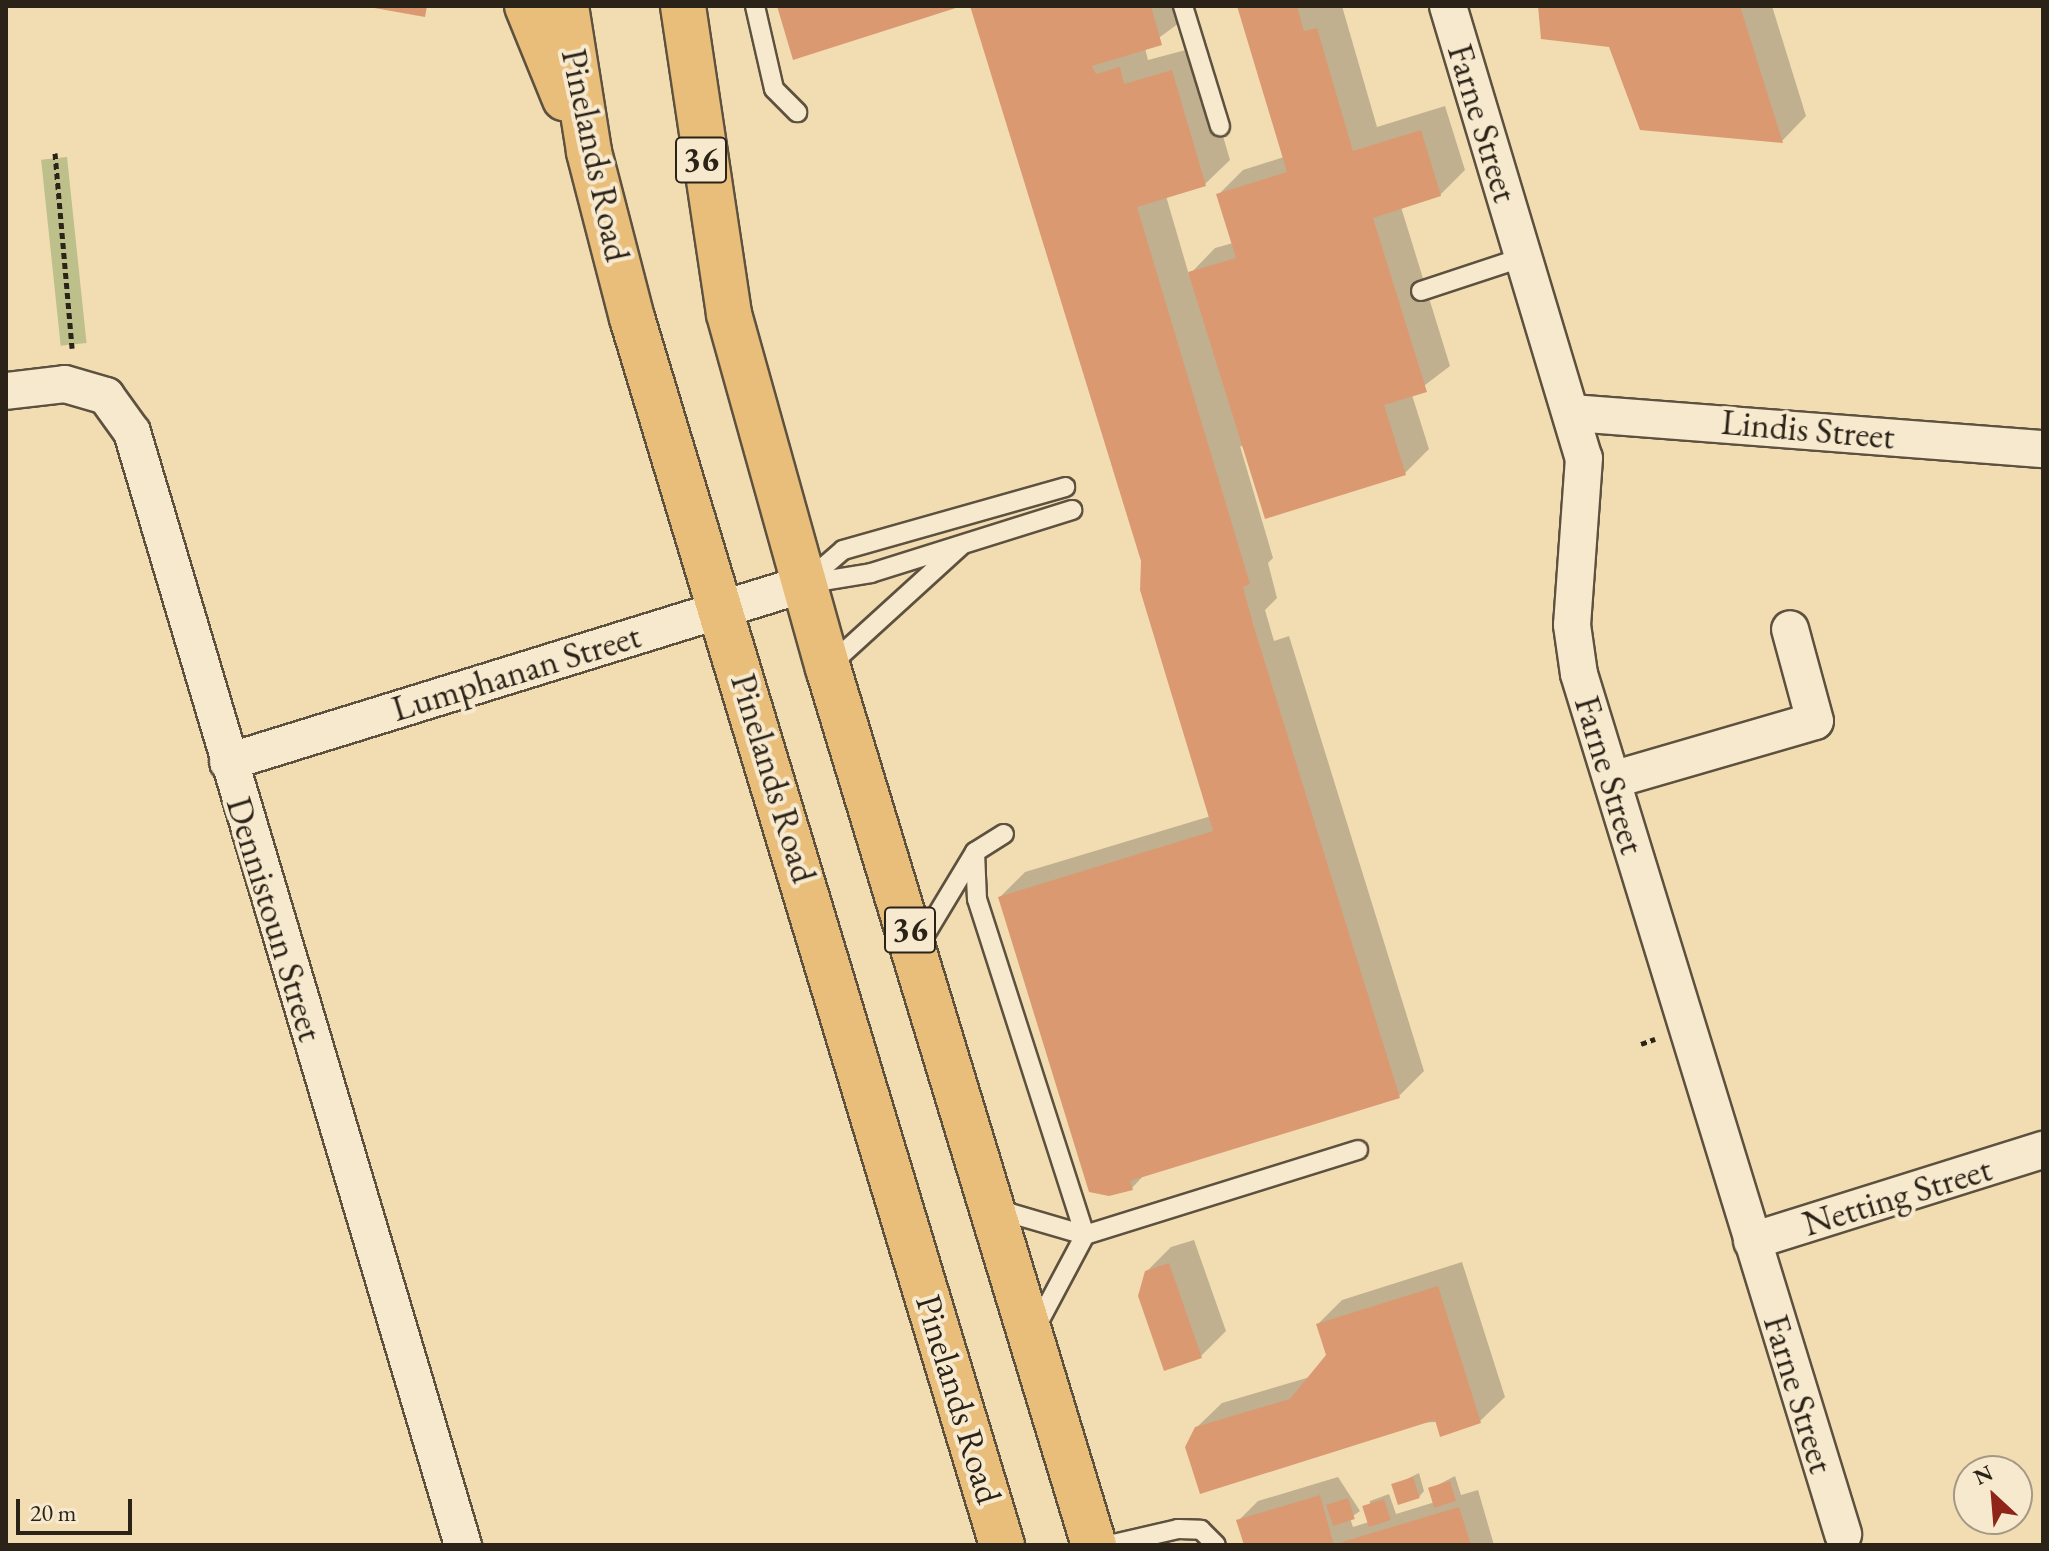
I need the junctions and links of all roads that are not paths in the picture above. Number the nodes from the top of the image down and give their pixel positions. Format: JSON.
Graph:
{"nodes":[{"id":1,"x":527,"y":6,"type":"edge"},
{"id":2,"x":566,"y":6,"type":"edge"},
{"id":3,"x":683,"y":6,"type":"edge"},
{"id":4,"x":755,"y":6,"type":"edge"},
{"id":5,"x":1183,"y":6,"type":"edge"},
{"id":6,"x":1448,"y":6,"type":"edge"},
{"id":7,"x":797,"y":112,"type":"dead end"},
{"id":8,"x":1220,"y":126,"type":"dead end"},
{"id":9,"x":589,"y":152,"type":"junction"},
{"id":10,"x":1524,"y":257,"type":"junction"},
{"id":11,"x":1421,"y":291,"type":"dead end"},
{"id":12,"x":6,"y":391,"type":"edge"},
{"id":13,"x":1573,"y":413,"type":"junction"},
{"id":14,"x":2043,"y":449,"type":"edge"},
{"id":15,"x":1065,"y":487,"type":"dead end"},
{"id":16,"x":1072,"y":510,"type":"dead end"},
{"id":17,"x":961,"y":546,"type":"junction"},
{"id":18,"x":804,"y":584,"type":"junction"},
{"id":19,"x":725,"y":608,"type":"junction"},
{"id":20,"x":1790,"y":629,"type":"dead end"},
{"id":21,"x":828,"y":668,"type":"junction"},
{"id":22,"x":228,"y":762,"type":"junction"},
{"id":23,"x":1612,"y":780,"type":"junction"},
{"id":24,"x":1004,"y":834,"type":"dead end"},
{"id":25,"x":975,"y":852,"type":"junction"},
{"id":26,"x":916,"y":950,"type":"junction"},
{"id":27,"x":1358,"y":1150,"type":"dead end"},
{"id":28,"x":2043,"y":1150,"type":"edge"},
{"id":29,"x":994,"y":1208,"type":"junction"},
{"id":30,"x":1085,"y":1235,"type":"junction"},
{"id":31,"x":1752,"y":1241,"type":"junction"},
{"id":32,"x":1033,"y":1333,"type":"junction"},
{"id":33,"x":1843,"y":1534,"type":"dead end"},
{"id":34,"x":463,"y":1545,"type":"edge"},
{"id":35,"x":1002,"y":1545,"type":"edge"},
{"id":36,"x":1094,"y":1545,"type":"edge"},
{"id":37,"x":1109,"y":1545,"type":"edge"},
{"id":38,"x":1216,"y":1545,"type":"edge"}],
"edges":[{"from":1,"to":9,"type":"main road"},
{"from":2,"to":9,"type":"main road","name":"Pinelands Road","number":"36"},
{"from":3,"to":18,"type":"main road","number":"36"},
{"from":4,"to":7,"type":"lane"},
{"from":5,"to":8,"type":"lane"},
{"from":6,"to":10,"type":"street","name":"Farne Street"},
{"from":9,"to":19,"type":"main road","name":"Pinelands Road","number":"36"},
{"from":10,"to":11,"type":"lane"},
{"from":10,"to":13,"type":"street","name":"Farne Street"},
{"from":12,"to":22,"type":"street","name":"Dennistoun Street"},
{"from":13,"to":14,"type":"street","name":"Lindis Street"},
{"from":13,"to":23,"type":"street","name":"Farne Street"},
{"from":15,"to":18,"type":"lane"},
{"from":16,"to":17,"type":"lane"},
{"from":17,"to":18,"type":"lane"},
{"from":17,"to":21,"type":"lane"},
{"from":18,"to":19,"type":"street","name":"Lumphanan Street"},
{"from":18,"to":21,"type":"main road","number":"36"},
{"from":19,"to":22,"type":"street","name":"Lumphanan Street"},
{"from":19,"to":35,"type":"main road","name":"Pinelands Road","number":"36"},
{"from":20,"to":23,"type":"street"},
{"from":21,"to":26,"type":"main road","number":"36"},
{"from":22,"to":34,"type":"street","name":"Dennistoun Street"},
{"from":23,"to":31,"type":"street","name":"Farne Street"},
{"from":24,"to":25,"type":"lane"},
{"from":25,"to":26,"type":"lane"},
{"from":25,"to":30,"type":"lane"},
{"from":26,"to":29,"type":"main road","number":"36"},
{"from":27,"to":30,"type":"lane"},
{"from":28,"to":31,"type":"street","name":"Netting Street"},
{"from":29,"to":30,"type":"lane"},
{"from":29,"to":32,"type":"main road","number":"36"},
{"from":30,"to":32,"type":"lane"},
{"from":31,"to":33,"type":"street","name":"Farne Street"},
{"from":32,"to":36,"type":"main road","number":"36"},
{"from":37,"to":38,"type":"lane"}]}
